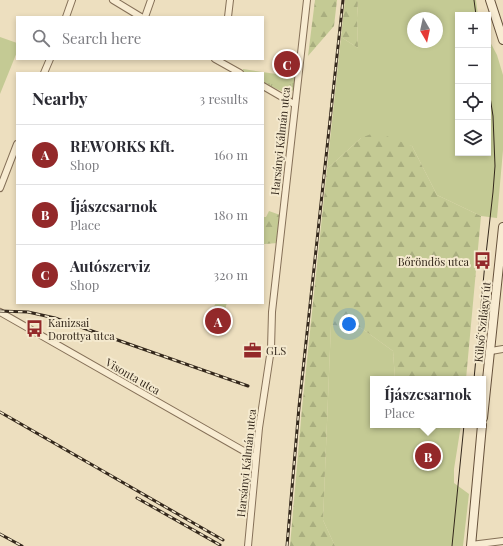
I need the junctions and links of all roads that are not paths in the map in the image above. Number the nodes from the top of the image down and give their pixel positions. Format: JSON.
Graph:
{"nodes":[{"id":1,"x":72,"y":0,"type":"edge"},
{"id":2,"x":113,"y":0,"type":"edge"},
{"id":3,"x":151,"y":0,"type":"edge"},
{"id":4,"x":230,"y":0,"type":"edge"},
{"id":5,"x":307,"y":0,"type":"edge"},
{"id":6,"x":490,"y":0,"type":"edge"},
{"id":7,"x":66,"y":16,"type":"edge"},
{"id":8,"x":139,"y":16,"type":"edge"},
{"id":9,"x":145,"y":16,"type":"edge"},
{"id":10,"x":228,"y":16,"type":"edge"},
{"id":11,"x":503,"y":40,"type":"edge"},
{"id":12,"x":50,"y":60,"type":"edge"},
{"id":13,"x":222,"y":61,"type":"edge"},
{"id":14,"x":44,"y":72,"type":"edge"},
{"id":15,"x":238,"y":72,"type":"edge"},
{"id":16,"x":264,"y":87,"type":"edge"},
{"id":17,"x":294,"y":104,"type":"junction"},
{"id":18,"x":16,"y":147,"type":"edge"},
{"id":19,"x":0,"y":188,"type":"edge"},
{"id":20,"x":503,"y":227,"type":"edge"},
{"id":21,"x":0,"y":312,"type":"edge"},
{"id":22,"x":503,"y":349,"type":"edge"},
{"id":23,"x":491,"y":351,"type":"junction"},
{"id":24,"x":486,"y":393,"type":"edge"},
{"id":25,"x":482,"y":428,"type":"edge"},
{"id":26,"x":256,"y":458,"type":"junction"},
{"id":27,"x":503,"y":541,"type":"edge"},
{"id":28,"x":248,"y":546,"type":"edge"},
{"id":29,"x":471,"y":546,"type":"edge"}],
"edges":[{"from":1,"to":7,"type":"street"},
{"from":2,"to":8,"type":"street"},
{"from":3,"to":9,"type":"street"},
{"from":4,"to":10,"type":"street"},
{"from":5,"to":17,"type":"street","name":"Harsányi Kálmán utca"},
{"from":6,"to":11,"type":"street"},
{"from":12,"to":14,"type":"street"},
{"from":13,"to":15,"type":"street"},
{"from":16,"to":17,"type":"street"},
{"from":17,"to":26,"type":"street","name":"Harsányi Kálmán utca"},
{"from":18,"to":19,"type":"street"},
{"from":20,"to":23,"type":"street","name":"Külső Szilágyi út"},
{"from":21,"to":26,"type":"street","name":"Visonta utca"},
{"from":22,"to":23,"type":"street"},
{"from":23,"to":24,"type":"street","name":"Külső Szilágyi út"},
{"from":25,"to":29,"type":"street"},
{"from":26,"to":28,"type":"street","name":"Harsányi Kálmán utca"},
{"from":27,"to":29,"type":"street"}]}
